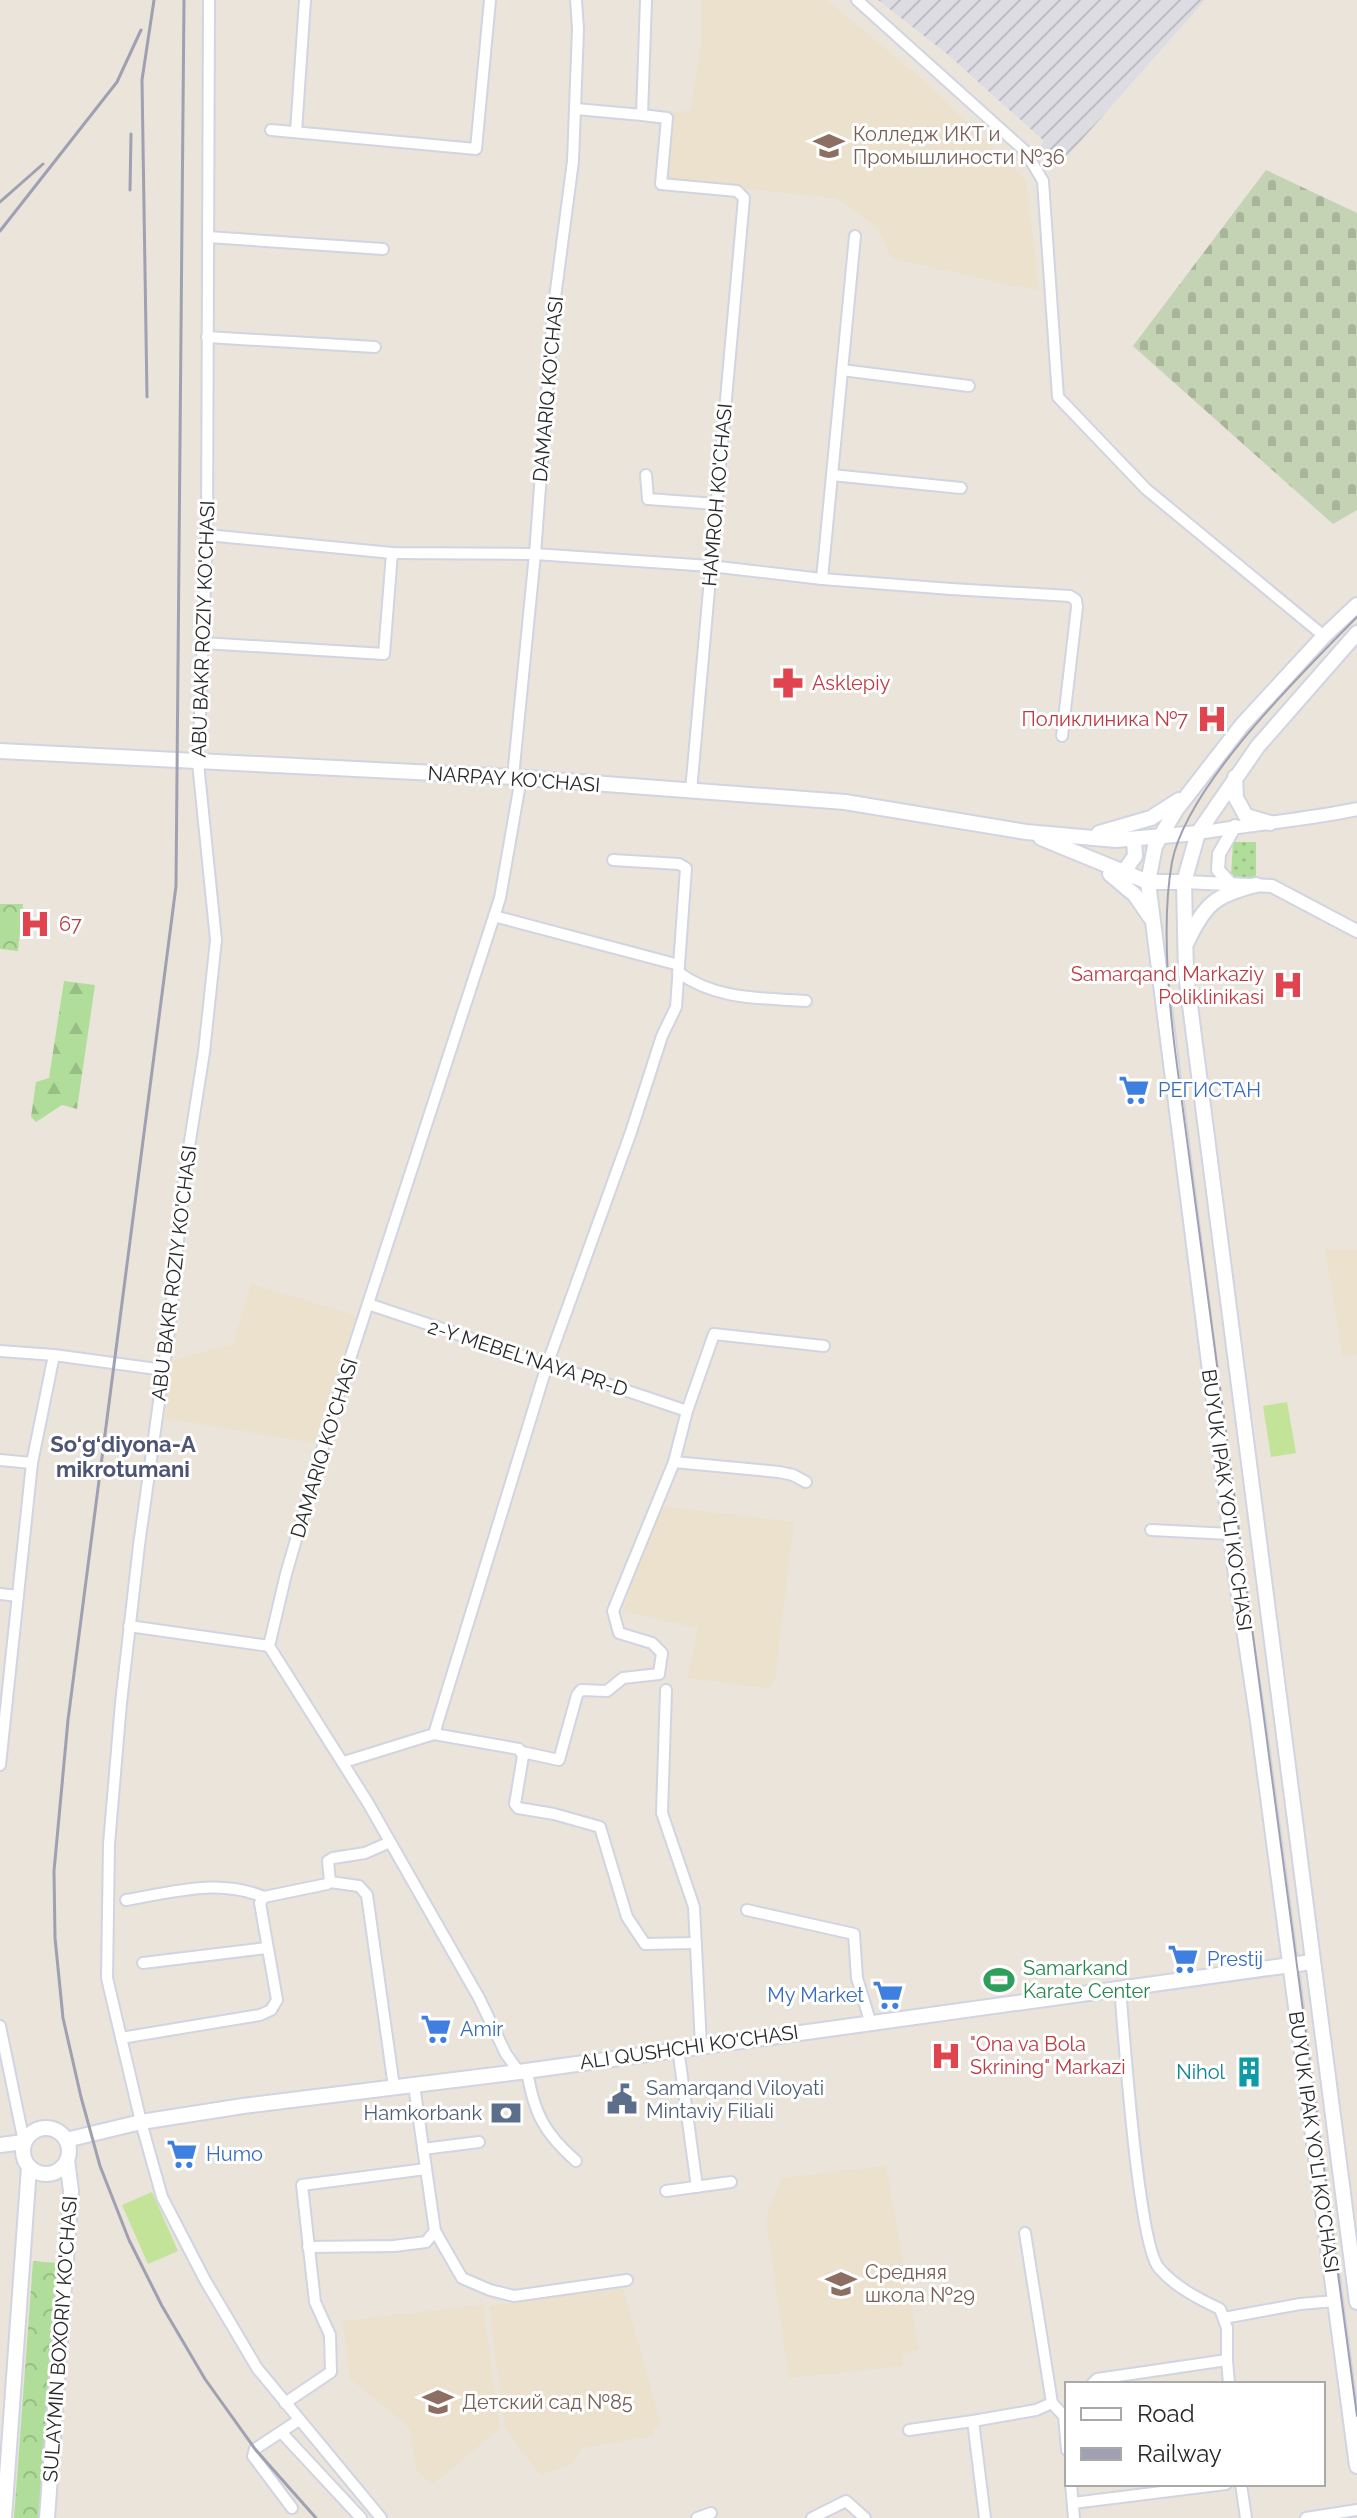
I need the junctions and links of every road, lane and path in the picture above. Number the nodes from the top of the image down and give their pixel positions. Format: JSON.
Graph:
{"nodes":[{"id":1,"x":209,"y":0,"type":"edge"},
{"id":2,"x":305,"y":0,"type":"edge"},
{"id":3,"x":490,"y":0,"type":"edge"},
{"id":4,"x":576,"y":0,"type":"edge"},
{"id":5,"x":646,"y":0,"type":"edge"},
{"id":6,"x":857,"y":0,"type":"edge"},
{"id":7,"x":576,"y":109,"type":"junction"},
{"id":8,"x":642,"y":115,"type":"junction"},
{"id":9,"x":271,"y":130,"type":"dead end"},
{"id":10,"x":296,"y":132,"type":"junction"},
{"id":11,"x":855,"y":236,"type":"dead end"},
{"id":12,"x":208,"y":237,"type":"junction"},
{"id":13,"x":383,"y":249,"type":"dead end"},
{"id":14,"x":207,"y":337,"type":"junction"},
{"id":15,"x":375,"y":347,"type":"dead end"},
{"id":16,"x":842,"y":370,"type":"junction"},
{"id":17,"x":969,"y":386,"type":"dead end"},
{"id":18,"x":646,"y":475,"type":"dead end"},
{"id":19,"x":832,"y":475,"type":"junction"},
{"id":20,"x":961,"y":488,"type":"dead end"},
{"id":21,"x":716,"y":504,"type":"junction"},
{"id":22,"x":207,"y":535,"type":"junction"},
{"id":23,"x":392,"y":553,"type":"junction"},
{"id":24,"x":535,"y":554,"type":"junction"},
{"id":25,"x":710,"y":566,"type":"junction"},
{"id":26,"x":822,"y":579,"type":"junction"},
{"id":27,"x":1357,"y":605,"type":"edge"},
{"id":28,"x":1357,"y":633,"type":"edge"},
{"id":29,"x":1324,"y":636,"type":"junction"},
{"id":30,"x":203,"y":643,"type":"junction"},
{"id":31,"x":1062,"y":736,"type":"dead end"},
{"id":32,"x":0,"y":751,"type":"edge"},
{"id":33,"x":198,"y":763,"type":"junction"},
{"id":34,"x":1235,"y":777,"type":"junction"},
{"id":35,"x":517,"y":778,"type":"junction"},
{"id":36,"x":691,"y":791,"type":"junction"},
{"id":37,"x":1189,"y":794,"type":"junction"},
{"id":38,"x":1357,"y":809,"type":"edge"},
{"id":39,"x":1270,"y":823,"type":"junction"},
{"id":40,"x":1235,"y":826,"type":"junction"},
{"id":41,"x":1026,"y":832,"type":"junction"},
{"id":42,"x":1198,"y":833,"type":"junction"},
{"id":43,"x":1079,"y":837,"type":"junction"},
{"id":44,"x":1160,"y":837,"type":"junction"},
{"id":45,"x":1134,"y":839,"type":"junction"},
{"id":46,"x":1087,"y":858,"type":"junction"},
{"id":47,"x":613,"y":860,"type":"dead end"},
{"id":48,"x":1123,"y":873,"type":"junction"},
{"id":49,"x":1148,"y":882,"type":"junction"},
{"id":50,"x":1184,"y":882,"type":"junction"},
{"id":51,"x":1231,"y":884,"type":"junction"},
{"id":52,"x":1256,"y":885,"type":"junction"},
{"id":53,"x":494,"y":916,"type":"junction"},
{"id":54,"x":1153,"y":923,"type":"junction"},
{"id":55,"x":1357,"y":931,"type":"edge"},
{"id":56,"x":1186,"y":946,"type":"junction"},
{"id":57,"x":678,"y":969,"type":"junction"},
{"id":58,"x":806,"y":1001,"type":"dead end"},
{"id":59,"x":368,"y":1304,"type":"junction"},
{"id":60,"x":824,"y":1346,"type":"dead end"},
{"id":61,"x":0,"y":1351,"type":"edge"},
{"id":62,"x":54,"y":1355,"type":"junction"},
{"id":63,"x":547,"y":1365,"type":"junction"},
{"id":64,"x":164,"y":1370,"type":"junction"},
{"id":65,"x":687,"y":1411,"type":"junction"},
{"id":66,"x":0,"y":1460,"type":"edge"},
{"id":67,"x":674,"y":1462,"type":"junction"},
{"id":68,"x":32,"y":1463,"type":"junction"},
{"id":69,"x":806,"y":1482,"type":"dead end"},
{"id":70,"x":1151,"y":1530,"type":"dead end"},
{"id":71,"x":1230,"y":1534,"type":"junction"},
{"id":72,"x":0,"y":1594,"type":"edge"},
{"id":73,"x":18,"y":1596,"type":"junction"},
{"id":74,"x":129,"y":1626,"type":"junction"},
{"id":75,"x":269,"y":1646,"type":"junction"},
{"id":76,"x":666,"y":1690,"type":"dead end"},
{"id":77,"x":434,"y":1734,"type":"junction"},
{"id":78,"x":522,"y":1752,"type":"junction"},
{"id":79,"x":344,"y":1762,"type":"junction"},
{"id":80,"x":0,"y":1765,"type":"edge"},
{"id":81,"x":390,"y":1842,"type":"junction"},
{"id":82,"x":330,"y":1882,"type":"junction"},
{"id":83,"x":264,"y":1897,"type":"junction"},
{"id":84,"x":126,"y":1900,"type":"dead end"},
{"id":85,"x":747,"y":1910,"type":"dead end"},
{"id":86,"x":696,"y":1943,"type":"junction"},
{"id":87,"x":267,"y":1948,"type":"junction"},
{"id":88,"x":1312,"y":1962,"type":"junction"},
{"id":89,"x":143,"y":1963,"type":"dead end"},
{"id":90,"x":1291,"y":1964,"type":"junction"},
{"id":91,"x":1120,"y":1988,"type":"junction"},
{"id":92,"x":870,"y":2021,"type":"junction"},
{"id":93,"x":0,"y":2026,"type":"edge"},
{"id":94,"x":121,"y":2038,"type":"junction"},
{"id":95,"x":701,"y":2045,"type":"junction"},
{"id":96,"x":678,"y":2048,"type":"junction"},
{"id":97,"x":523,"y":2072,"type":"junction"},
{"id":98,"x":414,"y":2085,"type":"junction"},
{"id":99,"x":394,"y":2087,"type":"junction"},
{"id":100,"x":141,"y":2122,"type":"junction"},
{"id":101,"x":66,"y":2140,"type":"junction"},
{"id":102,"x":24,"y":2142,"type":"junction"},
{"id":103,"x":479,"y":2142,"type":"dead end"},
{"id":104,"x":0,"y":2145,"type":"edge"},
{"id":105,"x":423,"y":2149,"type":"junction"},
{"id":106,"x":67,"y":2160,"type":"junction"},
{"id":107,"x":576,"y":2161,"type":"dead end"},
{"id":108,"x":29,"y":2167,"type":"junction"},
{"id":109,"x":426,"y":2169,"type":"junction"},
{"id":110,"x":731,"y":2182,"type":"dead end"},
{"id":111,"x":697,"y":2187,"type":"junction"},
{"id":112,"x":28,"y":2188,"type":"junction"},
{"id":113,"x":71,"y":2191,"type":"junction"},
{"id":114,"x":666,"y":2191,"type":"dead end"},
{"id":115,"x":435,"y":2231,"type":"junction"},
{"id":116,"x":1025,"y":2233,"type":"dead end"},
{"id":117,"x":308,"y":2247,"type":"junction"},
{"id":118,"x":1353,"y":2250,"type":"edge"},
{"id":119,"x":1329,"y":2253,"type":"junction"},
{"id":120,"x":627,"y":2280,"type":"dead end"},
{"id":121,"x":1335,"y":2301,"type":"junction"},
{"id":122,"x":1357,"y":2302,"type":"edge"},
{"id":123,"x":1224,"y":2318,"type":"junction"},
{"id":124,"x":1227,"y":2360,"type":"junction"},
{"id":125,"x":1094,"y":2382,"type":"edge"},
{"id":126,"x":1229,"y":2382,"type":"edge"},
{"id":127,"x":285,"y":2403,"type":"junction"},
{"id":128,"x":1052,"y":2403,"type":"junction"},
{"id":129,"x":1065,"y":2414,"type":"edge"},
{"id":130,"x":299,"y":2420,"type":"junction"},
{"id":131,"x":973,"y":2421,"type":"junction"},
{"id":132,"x":909,"y":2430,"type":"dead end"},
{"id":133,"x":281,"y":2432,"type":"junction"},
{"id":134,"x":1357,"y":2466,"type":"edge"},
{"id":135,"x":1071,"y":2486,"type":"edge"},
{"id":136,"x":1210,"y":2486,"type":"edge"},
{"id":137,"x":1241,"y":2486,"type":"edge"},
{"id":138,"x":1073,"y":2503,"type":"junction"},
{"id":139,"x":292,"y":2508,"type":"dead end"},
{"id":140,"x":3,"y":2509,"type":"edge"},
{"id":141,"x":1357,"y":2510,"type":"edge"},
{"id":142,"x":711,"y":2513,"type":"dead end"},
{"id":143,"x":47,"y":2518,"type":"edge"},
{"id":144,"x":361,"y":2518,"type":"edge"},
{"id":145,"x":381,"y":2518,"type":"edge"},
{"id":146,"x":697,"y":2518,"type":"edge"},
{"id":147,"x":812,"y":2518,"type":"edge"},
{"id":148,"x":865,"y":2518,"type":"edge"},
{"id":149,"x":985,"y":2518,"type":"edge"},
{"id":150,"x":1074,"y":2518,"type":"edge"},
{"id":151,"x":1246,"y":2518,"type":"edge"},
{"id":152,"x":1306,"y":2518,"type":"edge"}],
"edges":[{"from":1,"to":12,"type":"street","name":"ABU BAKR ROZIY KO'CHASI"},
{"from":2,"to":10,"type":"street"},
{"from":3,"to":10,"type":"street"},
{"from":4,"to":7,"type":"street","name":"DAMARIQ KO'CHASI"},
{"from":5,"to":8,"type":"street"},
{"from":6,"to":29,"type":"street"},
{"from":7,"to":8,"type":"street"},
{"from":7,"to":24,"type":"street","name":"DAMARIQ KO'CHASI"},
{"from":8,"to":21,"type":"street","name":"HAMROH KO'CHASI"},
{"from":9,"to":10,"type":"street"},
{"from":11,"to":16,"type":"street"},
{"from":12,"to":13,"type":"street"},
{"from":12,"to":14,"type":"street","name":"ABU BAKR ROZIY KO'CHASI"},
{"from":14,"to":15,"type":"street"},
{"from":14,"to":22,"type":"street","name":"ABU BAKR ROZIY KO'CHASI"},
{"from":16,"to":17,"type":"street"},
{"from":16,"to":19,"type":"street"},
{"from":18,"to":21,"type":"street"},
{"from":19,"to":20,"type":"street"},
{"from":19,"to":26,"type":"street"},
{"from":21,"to":25,"type":"street","name":"HAMROH KO'CHASI"},
{"from":22,"to":23,"type":"street"},
{"from":22,"to":30,"type":"street","name":"ABU BAKR ROZIY KO'CHASI"},
{"from":23,"to":24,"type":"street"},
{"from":23,"to":30,"type":"street"},
{"from":24,"to":25,"type":"street"},
{"from":24,"to":35,"type":"street","name":"DAMARIQ KO'CHASI"},
{"from":25,"to":26,"type":"street"},
{"from":25,"to":36,"type":"street","name":"HAMROH KO'CHASI"},
{"from":26,"to":31,"type":"street"},
{"from":27,"to":29,"type":"main road","name":"BUYUK IPAK YO'LI KO'CHASI"},
{"from":28,"to":34,"type":"main road","name":"BUYUK IPAK YO'LI KO'CHASI"},
{"from":29,"to":37,"type":"main road","name":"BUYUK IPAK YO'LI KO'CHASI"},
{"from":30,"to":33,"type":"street","name":"ABU BAKR ROZIY KO'CHASI"},
{"from":32,"to":33,"type":"main road","name":"NARPAY KO'CHASI"},
{"from":33,"to":35,"type":"main road","name":"NARPAY KO'CHASI"},
{"from":33,"to":64,"type":"street","name":"ABU BAKR ROZIY KO'CHASI"},
{"from":34,"to":39,"type":"main road"},
{"from":34,"to":42,"type":"main road","name":"BUYUK IPAK YO'LI KO'CHASI"},
{"from":35,"to":36,"type":"main road","name":"NARPAY KO'CHASI"},
{"from":35,"to":53,"type":"street","name":"DAMARIQ KO'CHASI"},
{"from":36,"to":41,"type":"main road","name":"NARPAY KO'CHASI"},
{"from":37,"to":43,"type":"main road"},
{"from":37,"to":44,"type":"main road","name":"BUYUK IPAK YO'LI KO'CHASI"},
{"from":38,"to":39,"type":"street"},
{"from":39,"to":40,"type":"street"},
{"from":40,"to":42,"type":"street"},
{"from":40,"to":51,"type":"street"},
{"from":41,"to":43,"type":"main road","name":"NARPAY KO'CHASI"},
{"from":41,"to":46,"type":"main road","name":"NARPAY KO'CHASI"},
{"from":42,"to":44,"type":"main road","name":"NARPAY KO'CHASI"},
{"from":42,"to":50,"type":"main road","name":"BUYUK IPAK YO'LI KO'CHASI"},
{"from":43,"to":45,"type":"main road","name":"NARPAY KO'CHASI"},
{"from":44,"to":45,"type":"main road","name":"NARPAY KO'CHASI"},
{"from":44,"to":49,"type":"main road","name":"BUYUK IPAK YO'LI KO'CHASI"},
{"from":45,"to":48,"type":"main road"},
{"from":46,"to":48,"type":"main road","name":"NARPAY KO'CHASI"},
{"from":46,"to":54,"type":"main road"},
{"from":47,"to":57,"type":"street"},
{"from":48,"to":49,"type":"main road","name":"NARPAY KO'CHASI"},
{"from":49,"to":50,"type":"main road","name":"NARPAY KO'CHASI"},
{"from":49,"to":54,"type":"main road","name":"BUYUK IPAK YO'LI KO'CHASI"},
{"from":50,"to":51,"type":"street"},
{"from":50,"to":56,"type":"main road","name":"BUYUK IPAK YO'LI KO'CHASI"},
{"from":51,"to":52,"type":"street"},
{"from":52,"to":55,"type":"street"},
{"from":52,"to":56,"type":"main road"},
{"from":53,"to":57,"type":"street"},
{"from":53,"to":59,"type":"street","name":"DAMARIQ KO'CHASI"},
{"from":54,"to":71,"type":"main road","name":"BUYUK IPAK YO'LI KO'CHASI"},
{"from":56,"to":88,"type":"main road","name":"BUYUK IPAK YO'LI KO'CHASI"},
{"from":57,"to":58,"type":"street"},
{"from":57,"to":63,"type":"street"},
{"from":59,"to":63,"type":"street","name":"2-Y MEBEL'NAYA PR-D"},
{"from":59,"to":75,"type":"street","name":"DAMARIQ KO'CHASI"},
{"from":60,"to":65,"type":"street"},
{"from":61,"to":62,"type":"street"},
{"from":62,"to":64,"type":"street"},
{"from":62,"to":68,"type":"street"},
{"from":63,"to":65,"type":"street","name":"2-Y MEBEL'NAYA PR-D"},
{"from":63,"to":77,"type":"street"},
{"from":64,"to":74,"type":"street","name":"ABU BAKR ROZIY KO'CHASI"},
{"from":65,"to":67,"type":"street"},
{"from":66,"to":68,"type":"street"},
{"from":67,"to":69,"type":"street"},
{"from":67,"to":78,"type":"street"},
{"from":68,"to":73,"type":"street"},
{"from":70,"to":71,"type":"street"},
{"from":71,"to":90,"type":"main road","name":"BUYUK IPAK YO'LI KO'CHASI"},
{"from":72,"to":73,"type":"street"},
{"from":73,"to":80,"type":"street"},
{"from":74,"to":75,"type":"street"},
{"from":74,"to":94,"type":"street","name":"ABU BAKR ROZIY KO'CHASI"},
{"from":75,"to":79,"type":"street"},
{"from":76,"to":86,"type":"street"},
{"from":77,"to":78,"type":"street"},
{"from":77,"to":79,"type":"street"},
{"from":78,"to":86,"type":"street"},
{"from":79,"to":81,"type":"street"},
{"from":81,"to":82,"type":"street"},
{"from":81,"to":97,"type":"street"},
{"from":82,"to":83,"type":"street"},
{"from":82,"to":99,"type":"street"},
{"from":83,"to":84,"type":"street"},
{"from":83,"to":87,"type":"street"},
{"from":85,"to":92,"type":"street"},
{"from":86,"to":95,"type":"street"},
{"from":87,"to":89,"type":"street"},
{"from":87,"to":94,"type":"street"},
{"from":88,"to":90,"type":"main road","name":"ALI QUSHCHI KO'CHASI"},
{"from":88,"to":118,"type":"main road","name":"BUYUK IPAK YO'LI KO'CHASI"},
{"from":90,"to":91,"type":"main road","name":"ALI QUSHCHI KO'CHASI"},
{"from":90,"to":119,"type":"main road","name":"BUYUK IPAK YO'LI KO'CHASI"},
{"from":91,"to":92,"type":"main road","name":"ALI QUSHCHI KO'CHASI"},
{"from":91,"to":123,"type":"street"},
{"from":92,"to":95,"type":"main road","name":"ALI QUSHCHI KO'CHASI"},
{"from":93,"to":102,"type":"street"},
{"from":94,"to":100,"type":"street","name":"ABU BAKR ROZIY KO'CHASI"},
{"from":95,"to":96,"type":"main road","name":"ALI QUSHCHI KO'CHASI"},
{"from":96,"to":97,"type":"main road","name":"ALI QUSHCHI KO'CHASI"},
{"from":96,"to":111,"type":"street"},
{"from":97,"to":98,"type":"main road","name":"ALI QUSHCHI KO'CHASI"},
{"from":97,"to":107,"type":"street"},
{"from":98,"to":99,"type":"main road","name":"ALI QUSHCHI KO'CHASI"},
{"from":98,"to":105,"type":"street"},
{"from":99,"to":100,"type":"main road","name":"ALI QUSHCHI KO'CHASI"},
{"from":100,"to":101,"type":"main road","name":"ALI QUSHCHI KO'CHASI"},
{"from":100,"to":127,"type":"street","name":"ABU BAKR ROZIY KO'CHASI"},
{"from":101,"to":102,"type":"main road","name":"ALI QUSHCHI KO'CHASI"},
{"from":101,"to":106,"type":"main road"},
{"from":102,"to":104,"type":"main road","name":"ALI QUSHCHI KO'CHASI"},
{"from":102,"to":108,"type":"main road"},
{"from":103,"to":105,"type":"street"},
{"from":105,"to":109,"type":"street"},
{"from":106,"to":108,"type":"main road"},
{"from":106,"to":113,"type":"main road","name":"SULAYMIN BOXORIY KO'CHASI"},
{"from":108,"to":112,"type":"main road"},
{"from":109,"to":115,"type":"street"},
{"from":109,"to":117,"type":"street"},
{"from":110,"to":111,"type":"street"},
{"from":111,"to":114,"type":"street"},
{"from":112,"to":113,"type":"main road"},
{"from":112,"to":140,"type":"main road"},
{"from":113,"to":143,"type":"main road","name":"SULAYMIN BOXORIY KO'CHASI"},
{"from":115,"to":117,"type":"street"},
{"from":115,"to":120,"type":"street"},
{"from":116,"to":128,"type":"street"},
{"from":117,"to":127,"type":"street"},
{"from":118,"to":119,"type":"street"},
{"from":118,"to":122,"type":"main road","name":"BUYUK IPAK YO'LI KO'CHASI"},
{"from":119,"to":121,"type":"main road","name":"BUYUK IPAK YO'LI KO'CHASI"},
{"from":121,"to":123,"type":"street"},
{"from":121,"to":134,"type":"main road","name":"BUYUK IPAK YO'LI KO'CHASI"},
{"from":123,"to":124,"type":"street"},
{"from":124,"to":125,"type":"street"},
{"from":124,"to":126,"type":"street"},
{"from":127,"to":130,"type":"street","name":"ABU BAKR ROZIY KO'CHASI"},
{"from":128,"to":129,"type":"street"},
{"from":128,"to":131,"type":"street"},
{"from":130,"to":133,"type":"street"},
{"from":130,"to":145,"type":"street","name":"ABU BAKR ROZIY KO'CHASI"},
{"from":131,"to":132,"type":"street"},
{"from":131,"to":149,"type":"street"},
{"from":133,"to":139,"type":"street"},
{"from":133,"to":144,"type":"street"},
{"from":135,"to":138,"type":"street"},
{"from":136,"to":138,"type":"street"},
{"from":137,"to":151,"type":"street"},
{"from":138,"to":150,"type":"street"},
{"from":141,"to":152,"type":"street"},
{"from":142,"to":146,"type":"street"},
{"from":147,"to":148,"type":"street"}]}
